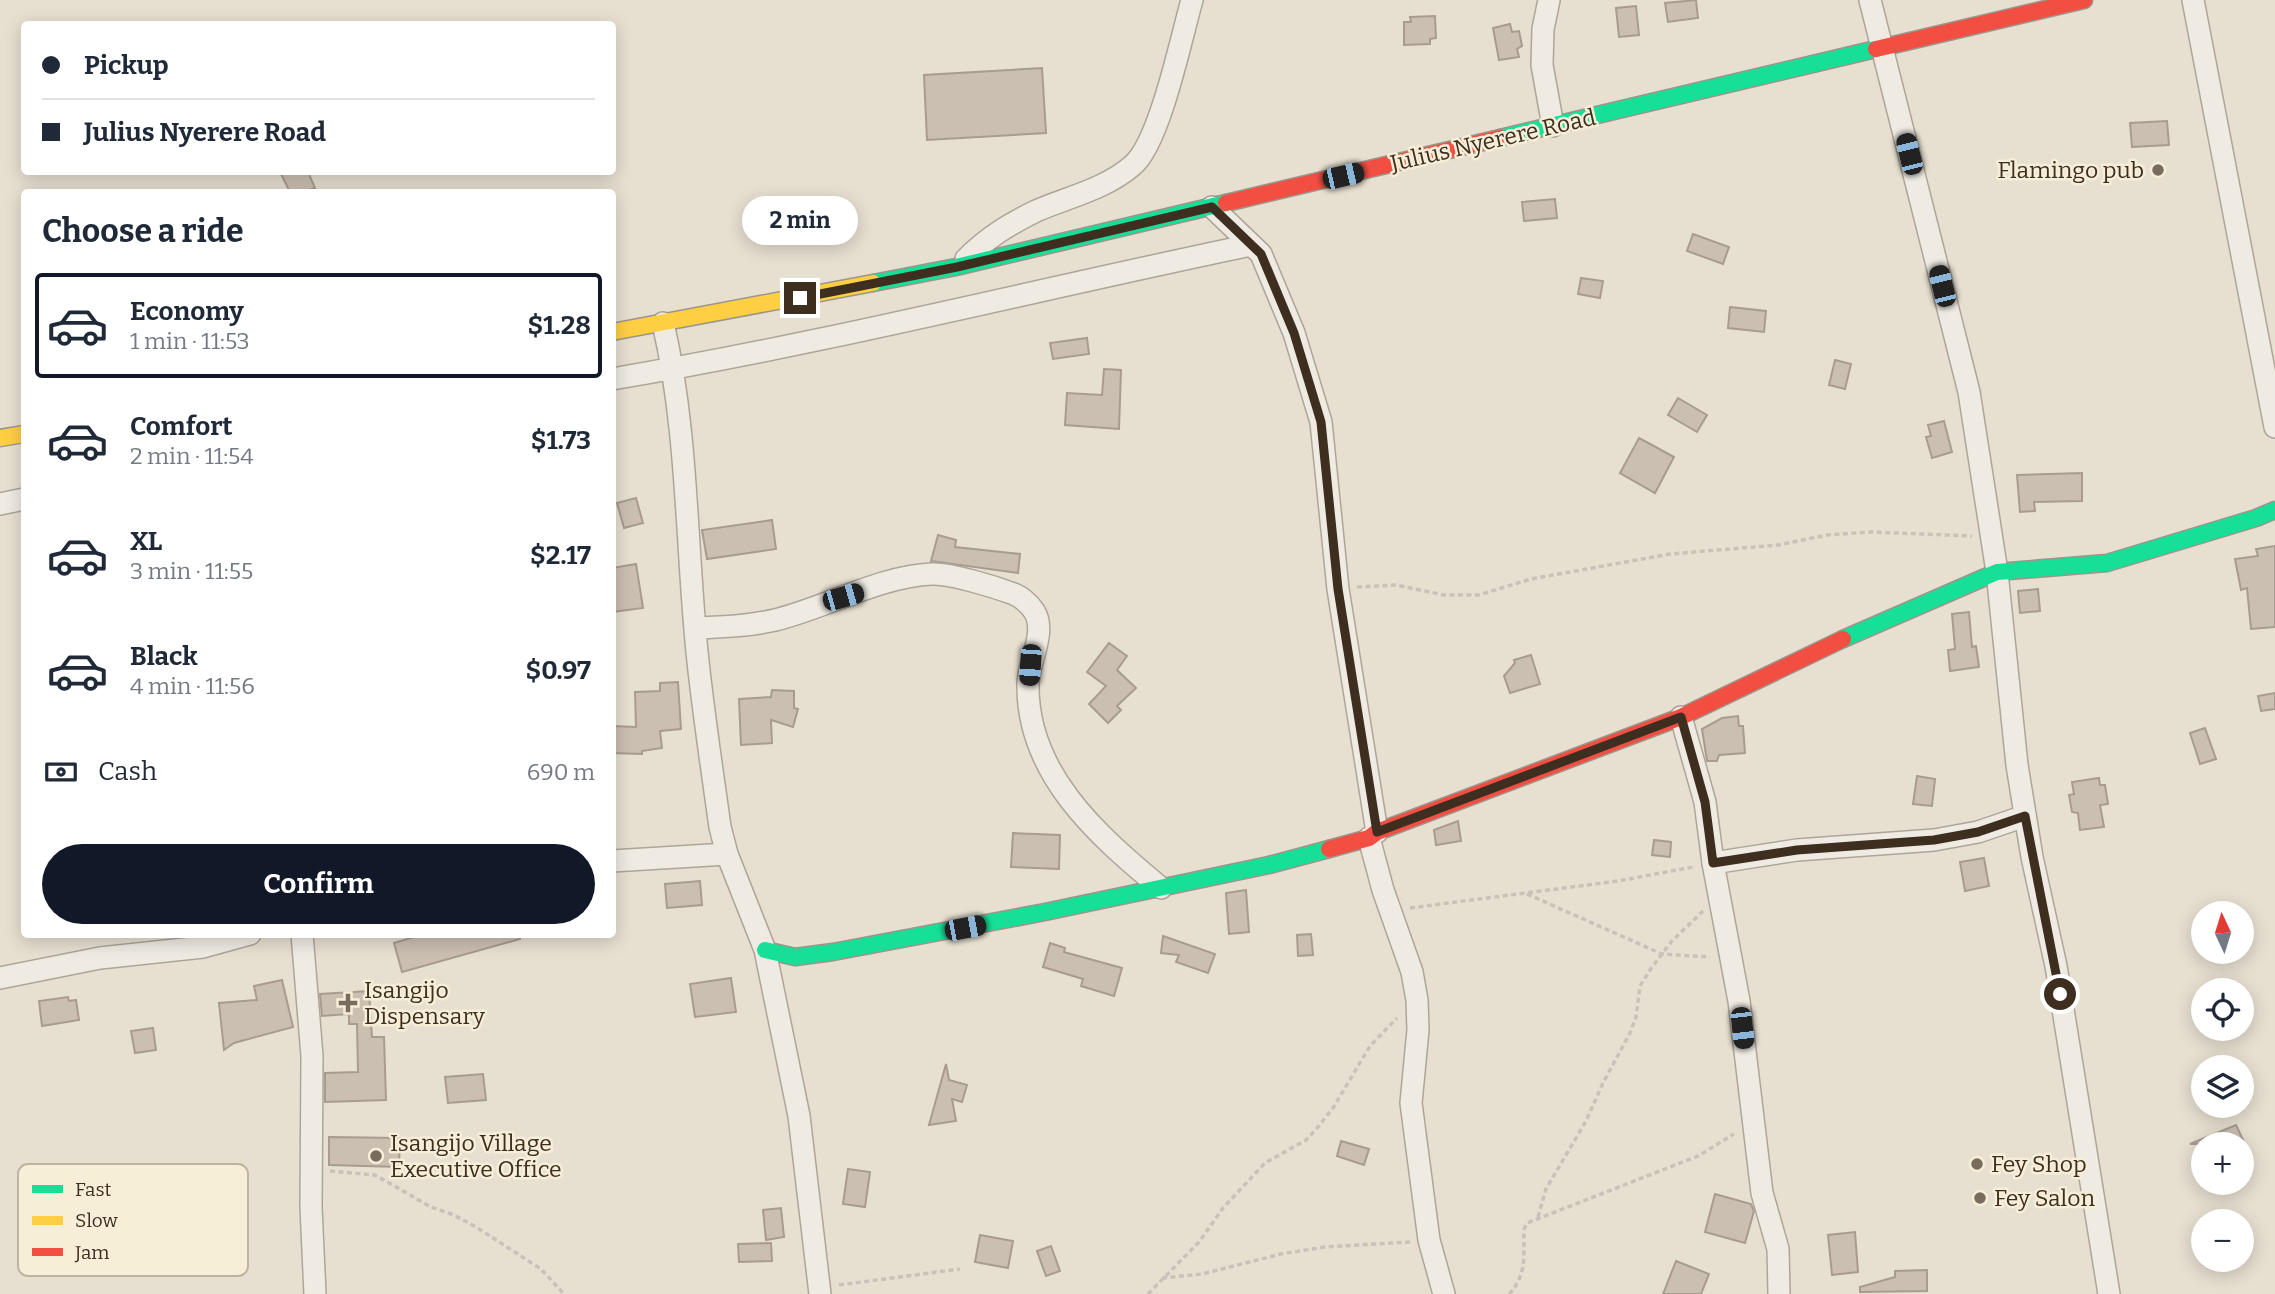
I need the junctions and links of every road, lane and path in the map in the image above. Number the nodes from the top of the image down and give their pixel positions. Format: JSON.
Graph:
{"nodes":[{"id":1,"x":1192,"y":0,"type":"edge"},
{"id":2,"x":1549,"y":0,"type":"edge"},
{"id":3,"x":1870,"y":0,"type":"edge"},
{"id":4,"x":2084,"y":0,"type":"edge"},
{"id":5,"x":2193,"y":0,"type":"edge"},
{"id":6,"x":1882,"y":49,"type":"junction"},
{"id":7,"x":1553,"y":126,"type":"junction"},
{"id":8,"x":1212,"y":207,"type":"junction"},
{"id":9,"x":1251,"y":245,"type":"junction"},
{"id":10,"x":957,"y":267,"type":"junction"},
{"id":11,"x":663,"y":323,"type":"junction"},
{"id":12,"x":616,"y":331,"type":"edge"},
{"id":13,"x":673,"y":369,"type":"junction"},
{"id":14,"x":616,"y":378,"type":"edge"},
{"id":15,"x":2275,"y":427,"type":"edge"},
{"id":16,"x":21,"y":434,"type":"edge"},
{"id":17,"x":0,"y":438,"type":"edge"},
{"id":18,"x":21,"y":500,"type":"edge"},
{"id":19,"x":0,"y":505,"type":"edge"},
{"id":20,"x":2275,"y":510,"type":"edge"},
{"id":21,"x":1992,"y":537,"type":"junction"},
{"id":22,"x":1997,"y":572,"type":"junction"},
{"id":23,"x":1338,"y":589,"type":"junction"},
{"id":24,"x":696,"y":628,"type":"junction"},
{"id":25,"x":1681,"y":717,"type":"junction"},
{"id":26,"x":2025,"y":816,"type":"junction"},
{"id":27,"x":1373,"y":835,"type":"junction"},
{"id":28,"x":727,"y":854,"type":"junction"},
{"id":29,"x":616,"y":861,"type":"edge"},
{"id":30,"x":1713,"y":863,"type":"junction"},
{"id":31,"x":1161,"y":888,"type":"junction"},
{"id":32,"x":1525,"y":893,"type":"junction"},
{"id":33,"x":1720,"y":895,"type":"junction"},
{"id":34,"x":1390,"y":910,"type":"junction"},
{"id":35,"x":236,"y":938,"type":"edge"},
{"id":36,"x":302,"y":938,"type":"edge"},
{"id":37,"x":765,"y":950,"type":"junction"},
{"id":38,"x":1662,"y":954,"type":"junction"},
{"id":39,"x":795,"y":957,"type":"junction"},
{"id":40,"x":1733,"y":970,"type":"junction"},
{"id":41,"x":769,"y":976,"type":"junction"},
{"id":42,"x":0,"y":978,"type":"edge"},
{"id":43,"x":1417,"y":1000,"type":"junction"},
{"id":44,"x":1752,"y":1121,"type":"junction"},
{"id":45,"x":311,"y":1170,"type":"junction"},
{"id":46,"x":1538,"y":1217,"type":"junction"},
{"id":47,"x":1429,"y":1240,"type":"junction"},
{"id":48,"x":960,"y":1269,"type":"dead end"},
{"id":49,"x":1162,"y":1278,"type":"junction"},
{"id":50,"x":820,"y":1290,"type":"edge"},
{"id":51,"x":315,"y":1294,"type":"edge"},
{"id":52,"x":564,"y":1294,"type":"edge"},
{"id":53,"x":1148,"y":1294,"type":"edge"},
{"id":54,"x":1444,"y":1294,"type":"edge"},
{"id":55,"x":1510,"y":1294,"type":"edge"},
{"id":56,"x":1779,"y":1294,"type":"edge"},
{"id":57,"x":2109,"y":1294,"type":"edge"}],
"edges":[{"from":1,"to":10,"type":"street"},
{"from":2,"to":7,"type":"street"},
{"from":3,"to":6,"type":"street"},
{"from":4,"to":6,"type":"main road","name":"Julius Nyerere Road"},
{"from":5,"to":15,"type":"street"},
{"from":6,"to":7,"type":"main road","name":"Julius Nyerere Road"},
{"from":6,"to":21,"type":"street"},
{"from":7,"to":8,"type":"main road","name":"Julius Nyerere Road"},
{"from":8,"to":9,"type":"street"},
{"from":8,"to":10,"type":"main road","name":"Julius Nyerere Road"},
{"from":9,"to":13,"type":"street"},
{"from":9,"to":23,"type":"street"},
{"from":10,"to":11,"type":"main road","name":"Julius Nyerere Road"},
{"from":11,"to":12,"type":"main road","name":"Julius Nyerere Road"},
{"from":11,"to":13,"type":"street"},
{"from":13,"to":14,"type":"street"},
{"from":13,"to":24,"type":"street"},
{"from":16,"to":17,"type":"main road"},
{"from":18,"to":19,"type":"street"},
{"from":20,"to":22,"type":"main road"},
{"from":21,"to":22,"type":"street"},
{"from":21,"to":23,"type":"path"},
{"from":22,"to":25,"type":"main road"},
{"from":22,"to":26,"type":"street"},
{"from":23,"to":27,"type":"street"},
{"from":24,"to":28,"type":"street"},
{"from":24,"to":31,"type":"street"},
{"from":25,"to":27,"type":"main road"},
{"from":25,"to":30,"type":"street"},
{"from":26,"to":30,"type":"street"},
{"from":26,"to":57,"type":"street"},
{"from":27,"to":31,"type":"main road"},
{"from":27,"to":34,"type":"street"},
{"from":28,"to":29,"type":"street"},
{"from":28,"to":37,"type":"street"},
{"from":30,"to":32,"type":"path"},
{"from":30,"to":33,"type":"street"},
{"from":31,"to":39,"type":"main road"},
{"from":32,"to":34,"type":"path"},
{"from":32,"to":38,"type":"path"},
{"from":33,"to":38,"type":"path"},
{"from":33,"to":40,"type":"street"},
{"from":34,"to":43,"type":"street"},
{"from":35,"to":42,"type":"street"},
{"from":36,"to":45,"type":"street"},
{"from":37,"to":39,"type":"main road"},
{"from":37,"to":41,"type":"street"},
{"from":38,"to":40,"type":"path"},
{"from":38,"to":46,"type":"path"},
{"from":39,"to":41,"type":"street"},
{"from":40,"to":44,"type":"street"},
{"from":41,"to":50,"type":"street"},
{"from":43,"to":47,"type":"street"},
{"from":43,"to":49,"type":"path"},
{"from":44,"to":46,"type":"path"},
{"from":44,"to":56,"type":"street"},
{"from":45,"to":51,"type":"street"},
{"from":45,"to":52,"type":"path"},
{"from":46,"to":55,"type":"path"},
{"from":47,"to":49,"type":"path"},
{"from":47,"to":54,"type":"street"},
{"from":48,"to":50,"type":"path"},
{"from":49,"to":53,"type":"path"}]}
